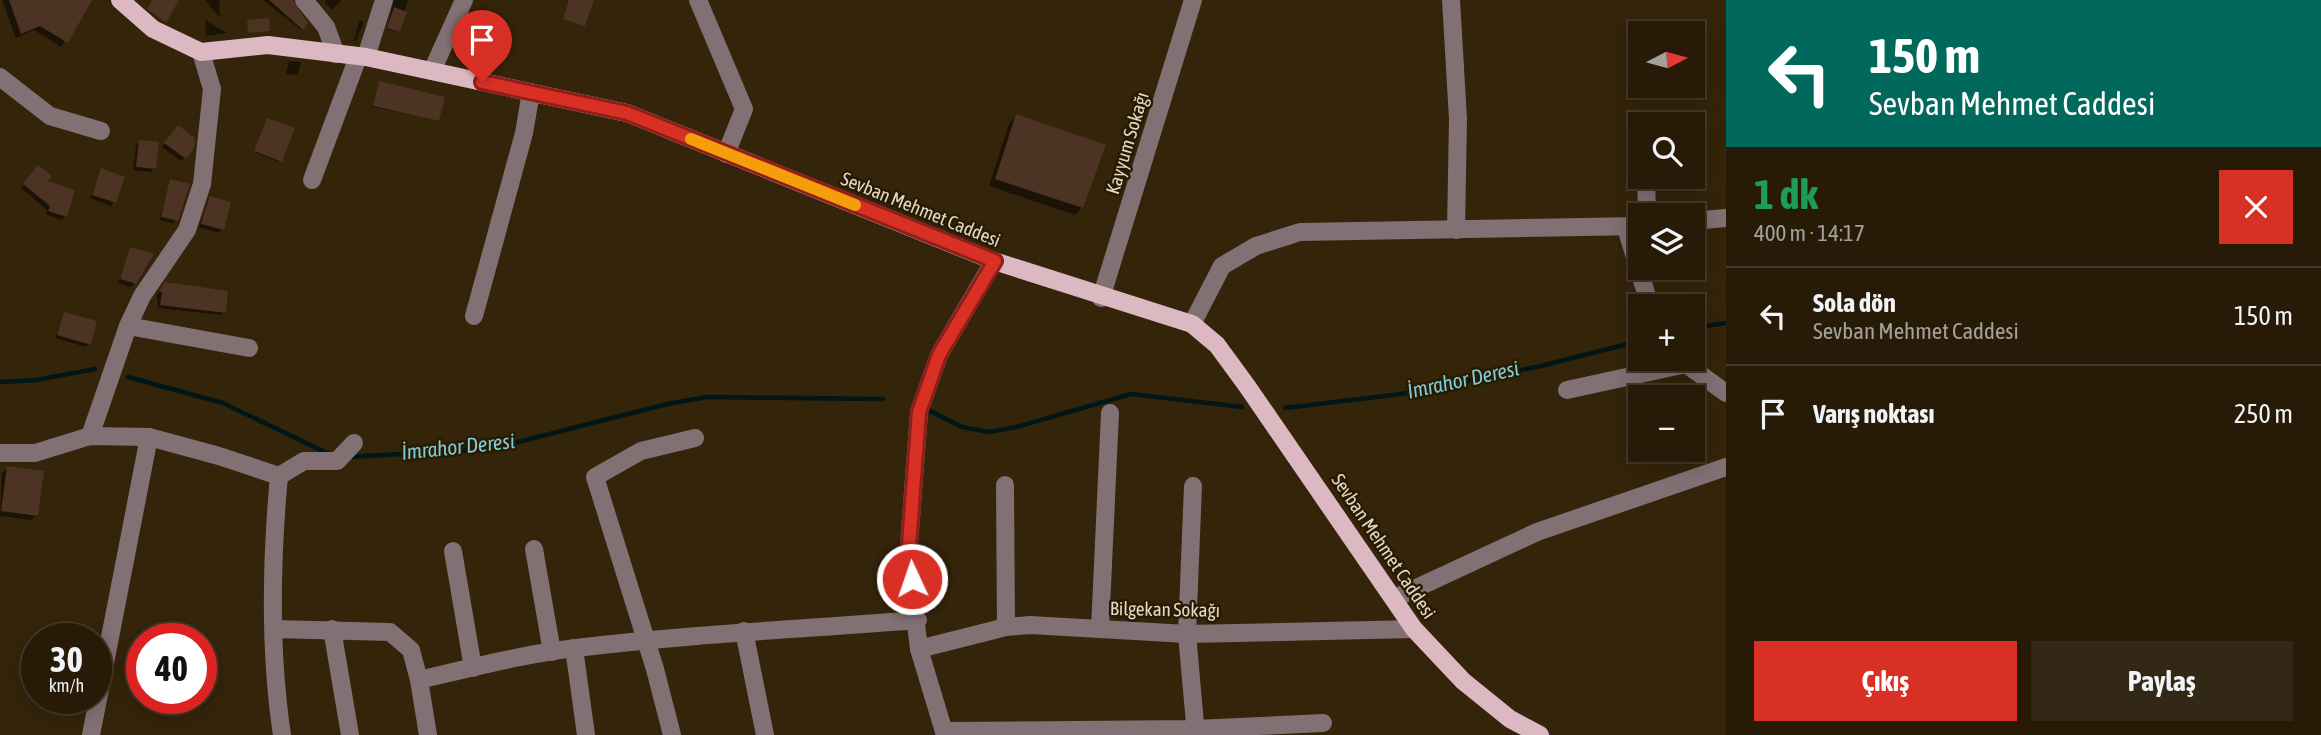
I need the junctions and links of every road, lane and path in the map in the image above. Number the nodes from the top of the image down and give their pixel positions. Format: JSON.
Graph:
{"nodes":[{"id":1,"x":120,"y":0,"type":"edge"},
{"id":2,"x":304,"y":0,"type":"edge"},
{"id":3,"x":384,"y":0,"type":"edge"},
{"id":4,"x":464,"y":0,"type":"edge"},
{"id":5,"x":698,"y":0,"type":"edge"},
{"id":6,"x":1193,"y":0,"type":"edge"},
{"id":7,"x":1451,"y":0,"type":"edge"},
{"id":8,"x":201,"y":52,"type":"junction"},
{"id":9,"x":336,"y":54,"type":"junction"},
{"id":10,"x":362,"y":57,"type":"junction"},
{"id":11,"x":432,"y":71,"type":"junction"},
{"id":12,"x":0,"y":76,"type":"edge"},
{"id":13,"x":531,"y":92,"type":"junction"},
{"id":14,"x":101,"y":131,"type":"dead end"},
{"id":15,"x":726,"y":154,"type":"junction"},
{"id":16,"x":312,"y":180,"type":"dead end"},
{"id":17,"x":1726,"y":218,"type":"edge"},
{"id":18,"x":1705,"y":220,"type":"edge"},
{"id":19,"x":1628,"y":227,"type":"edge"},
{"id":20,"x":1456,"y":230,"type":"junction"},
{"id":21,"x":995,"y":261,"type":"junction"},
{"id":22,"x":1101,"y":298,"type":"junction"},
{"id":23,"x":474,"y":316,"type":"dead end"},
{"id":24,"x":1192,"y":324,"type":"junction"},
{"id":25,"x":128,"y":326,"type":"junction"},
{"id":26,"x":249,"y":348,"type":"dead end"},
{"id":27,"x":1643,"y":371,"type":"edge"},
{"id":28,"x":1696,"y":371,"type":"edge"},
{"id":29,"x":1567,"y":390,"type":"dead end"},
{"id":30,"x":1726,"y":393,"type":"edge"},
{"id":31,"x":1110,"y":413,"type":"dead end"},
{"id":32,"x":90,"y":436,"type":"junction"},
{"id":33,"x":149,"y":438,"type":"junction"},
{"id":34,"x":695,"y":438,"type":"dead end"},
{"id":35,"x":348,"y":451,"type":"dead end"},
{"id":36,"x":0,"y":453,"type":"edge"},
{"id":37,"x":1726,"y":467,"type":"edge"},
{"id":38,"x":279,"y":476,"type":"junction"},
{"id":39,"x":1005,"y":485,"type":"dead end"},
{"id":40,"x":1193,"y":486,"type":"dead end"},
{"id":41,"x":534,"y":549,"type":"dead end"},
{"id":42,"x":453,"y":551,"type":"dead end"},
{"id":43,"x":1395,"y":598,"type":"junction"},
{"id":44,"x":918,"y":620,"type":"junction"},
{"id":45,"x":1006,"y":627,"type":"junction"},
{"id":46,"x":274,"y":629,"type":"junction"},
{"id":47,"x":332,"y":629,"type":"junction"},
{"id":48,"x":1100,"y":629,"type":"junction"},
{"id":49,"x":1414,"y":629,"type":"junction"},
{"id":50,"x":744,"y":631,"type":"junction"},
{"id":51,"x":1188,"y":634,"type":"junction"},
{"id":52,"x":646,"y":641,"type":"junction"},
{"id":53,"x":574,"y":648,"type":"junction"},
{"id":54,"x":919,"y":649,"type":"junction"},
{"id":55,"x":552,"y":652,"type":"junction"},
{"id":56,"x":473,"y":668,"type":"junction"},
{"id":57,"x":419,"y":680,"type":"junction"},
{"id":58,"x":1323,"y":723,"type":"dead end"},
{"id":59,"x":1195,"y":732,"type":"edge"},
{"id":60,"x":944,"y":733,"type":"edge"},
{"id":61,"x":91,"y":735,"type":"edge"},
{"id":62,"x":282,"y":735,"type":"edge"},
{"id":63,"x":350,"y":735,"type":"edge"},
{"id":64,"x":428,"y":735,"type":"edge"},
{"id":65,"x":586,"y":735,"type":"edge"},
{"id":66,"x":671,"y":735,"type":"edge"},
{"id":67,"x":765,"y":735,"type":"edge"},
{"id":68,"x":1540,"y":735,"type":"edge"}],
"edges":[{"from":1,"to":8,"type":"main road"},
{"from":2,"to":9,"type":"street"},
{"from":3,"to":10,"type":"street"},
{"from":4,"to":11,"type":"street"},
{"from":5,"to":15,"type":"street"},
{"from":6,"to":22,"type":"street","name":"Kayyum Sokağı"},
{"from":7,"to":20,"type":"street"},
{"from":8,"to":9,"type":"main road","name":"Sevban Mehmet Caddesi"},
{"from":8,"to":25,"type":"street"},
{"from":9,"to":10,"type":"main road","name":"Sevban Mehmet Caddesi"},
{"from":10,"to":11,"type":"main road","name":"Sevban Mehmet Caddesi"},
{"from":10,"to":16,"type":"street"},
{"from":11,"to":13,"type":"main road","name":"Sevban Mehmet Caddesi"},
{"from":12,"to":14,"type":"street"},
{"from":13,"to":15,"type":"main road","name":"Sevban Mehmet Caddesi"},
{"from":13,"to":23,"type":"street"},
{"from":15,"to":21,"type":"main road","name":"Sevban Mehmet Caddesi"},
{"from":17,"to":18,"type":"street"},
{"from":19,"to":20,"type":"street"},
{"from":20,"to":24,"type":"street"},
{"from":21,"to":22,"type":"main road","name":"Sevban Mehmet Caddesi"},
{"from":21,"to":44,"type":"street"},
{"from":22,"to":24,"type":"main road","name":"Sevban Mehmet Caddesi"},
{"from":24,"to":43,"type":"main road","name":"Sevban Mehmet Caddesi"},
{"from":25,"to":26,"type":"street"},
{"from":25,"to":32,"type":"street"},
{"from":27,"to":29,"type":"street"},
{"from":28,"to":30,"type":"street"},
{"from":31,"to":48,"type":"street"},
{"from":32,"to":33,"type":"street"},
{"from":32,"to":36,"type":"street"},
{"from":33,"to":38,"type":"street"},
{"from":33,"to":61,"type":"street"},
{"from":34,"to":52,"type":"street"},
{"from":35,"to":38,"type":"street"},
{"from":37,"to":43,"type":"street"},
{"from":38,"to":46,"type":"street"},
{"from":39,"to":45,"type":"street"},
{"from":40,"to":51,"type":"street"},
{"from":41,"to":55,"type":"street"},
{"from":42,"to":56,"type":"street"},
{"from":43,"to":49,"type":"main road","name":"Sevban Mehmet Caddesi"},
{"from":44,"to":50,"type":"street"},
{"from":44,"to":54,"type":"street"},
{"from":45,"to":48,"type":"street","name":"Bilgekan Sokağı"},
{"from":45,"to":54,"type":"street","name":"Bilgekan Sokağı"},
{"from":46,"to":47,"type":"street"},
{"from":46,"to":62,"type":"street"},
{"from":47,"to":57,"type":"street"},
{"from":47,"to":63,"type":"street"},
{"from":48,"to":51,"type":"street","name":"Bilgekan Sokağı"},
{"from":49,"to":51,"type":"street","name":"Bilgekan Sokağı"},
{"from":49,"to":68,"type":"main road","name":"Sevban Mehmet Caddesi"},
{"from":50,"to":52,"type":"street"},
{"from":50,"to":67,"type":"street"},
{"from":51,"to":59,"type":"street"},
{"from":52,"to":53,"type":"street"},
{"from":52,"to":66,"type":"street"},
{"from":53,"to":55,"type":"street"},
{"from":53,"to":65,"type":"street"},
{"from":54,"to":60,"type":"street"},
{"from":55,"to":56,"type":"street"},
{"from":56,"to":57,"type":"street"},
{"from":57,"to":64,"type":"street"},
{"from":58,"to":59,"type":"street"},
{"from":59,"to":60,"type":"street"}]}
